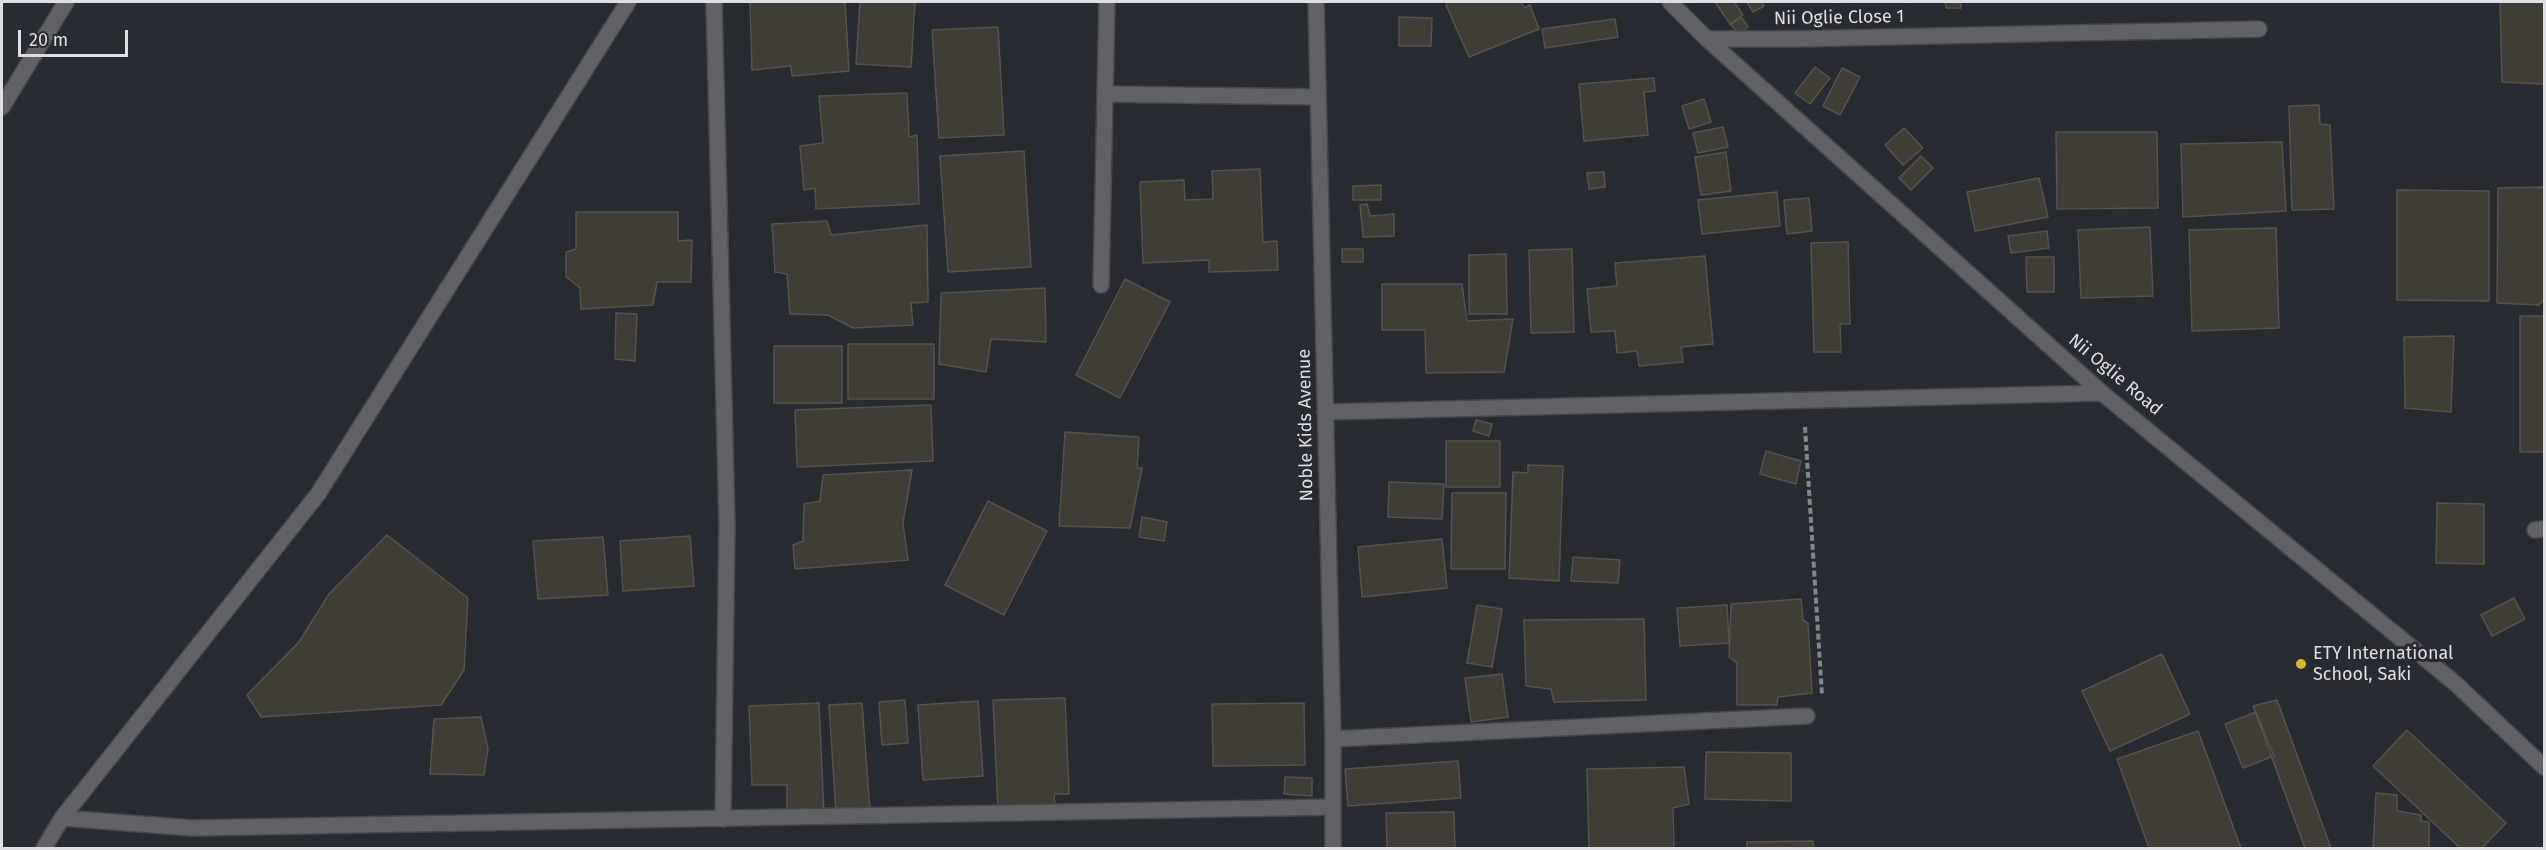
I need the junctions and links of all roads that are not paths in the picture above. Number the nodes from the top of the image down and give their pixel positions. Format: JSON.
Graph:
{"nodes":[{"id":1,"x":66,"y":2,"type":"edge"},
{"id":2,"x":628,"y":2,"type":"edge"},
{"id":3,"x":714,"y":2,"type":"edge"},
{"id":4,"x":1107,"y":2,"type":"edge"},
{"id":5,"x":1316,"y":2,"type":"edge"},
{"id":6,"x":1670,"y":2,"type":"edge"},
{"id":7,"x":2259,"y":29,"type":"dead end"},
{"id":8,"x":1707,"y":39,"type":"junction"},
{"id":9,"x":1105,"y":94,"type":"junction"},
{"id":10,"x":1318,"y":97,"type":"junction"},
{"id":11,"x":2,"y":107,"type":"edge"},
{"id":12,"x":1101,"y":285,"type":"dead end"},
{"id":13,"x":2102,"y":393,"type":"junction"},
{"id":14,"x":1325,"y":412,"type":"junction"},
{"id":15,"x":1807,"y":716,"type":"dead end"},
{"id":16,"x":1333,"y":739,"type":"junction"},
{"id":17,"x":2544,"y":767,"type":"edge"},
{"id":18,"x":1334,"y":807,"type":"junction"},
{"id":19,"x":62,"y":818,"type":"junction"},
{"id":20,"x":723,"y":819,"type":"junction"},
{"id":21,"x":44,"y":849,"type":"edge"},
{"id":22,"x":1333,"y":849,"type":"edge"}],
"edges":[{"from":1,"to":11,"type":"street"},
{"from":2,"to":19,"type":"street"},
{"from":3,"to":20,"type":"street"},
{"from":4,"to":9,"type":"street"},
{"from":5,"to":10,"type":"street","name":"Noble Kids Avenue"},
{"from":6,"to":8,"type":"street","name":"Nii Oglie Road"},
{"from":7,"to":8,"type":"street","name":"Nii Oglie Close 1"},
{"from":8,"to":13,"type":"street","name":"Nii Oglie Road"},
{"from":9,"to":10,"type":"street"},
{"from":9,"to":12,"type":"street"},
{"from":10,"to":14,"type":"street","name":"Noble Kids Avenue"},
{"from":13,"to":14,"type":"street"},
{"from":13,"to":17,"type":"street","name":"Nii Oglie Road"},
{"from":14,"to":16,"type":"street","name":"Noble Kids Avenue"},
{"from":15,"to":16,"type":"street"},
{"from":16,"to":18,"type":"street","name":"Noble Kids Avenue"},
{"from":18,"to":20,"type":"street"},
{"from":18,"to":22,"type":"street","name":"Noble Kids Avenue"},
{"from":19,"to":20,"type":"street"},
{"from":19,"to":21,"type":"street"}]}
